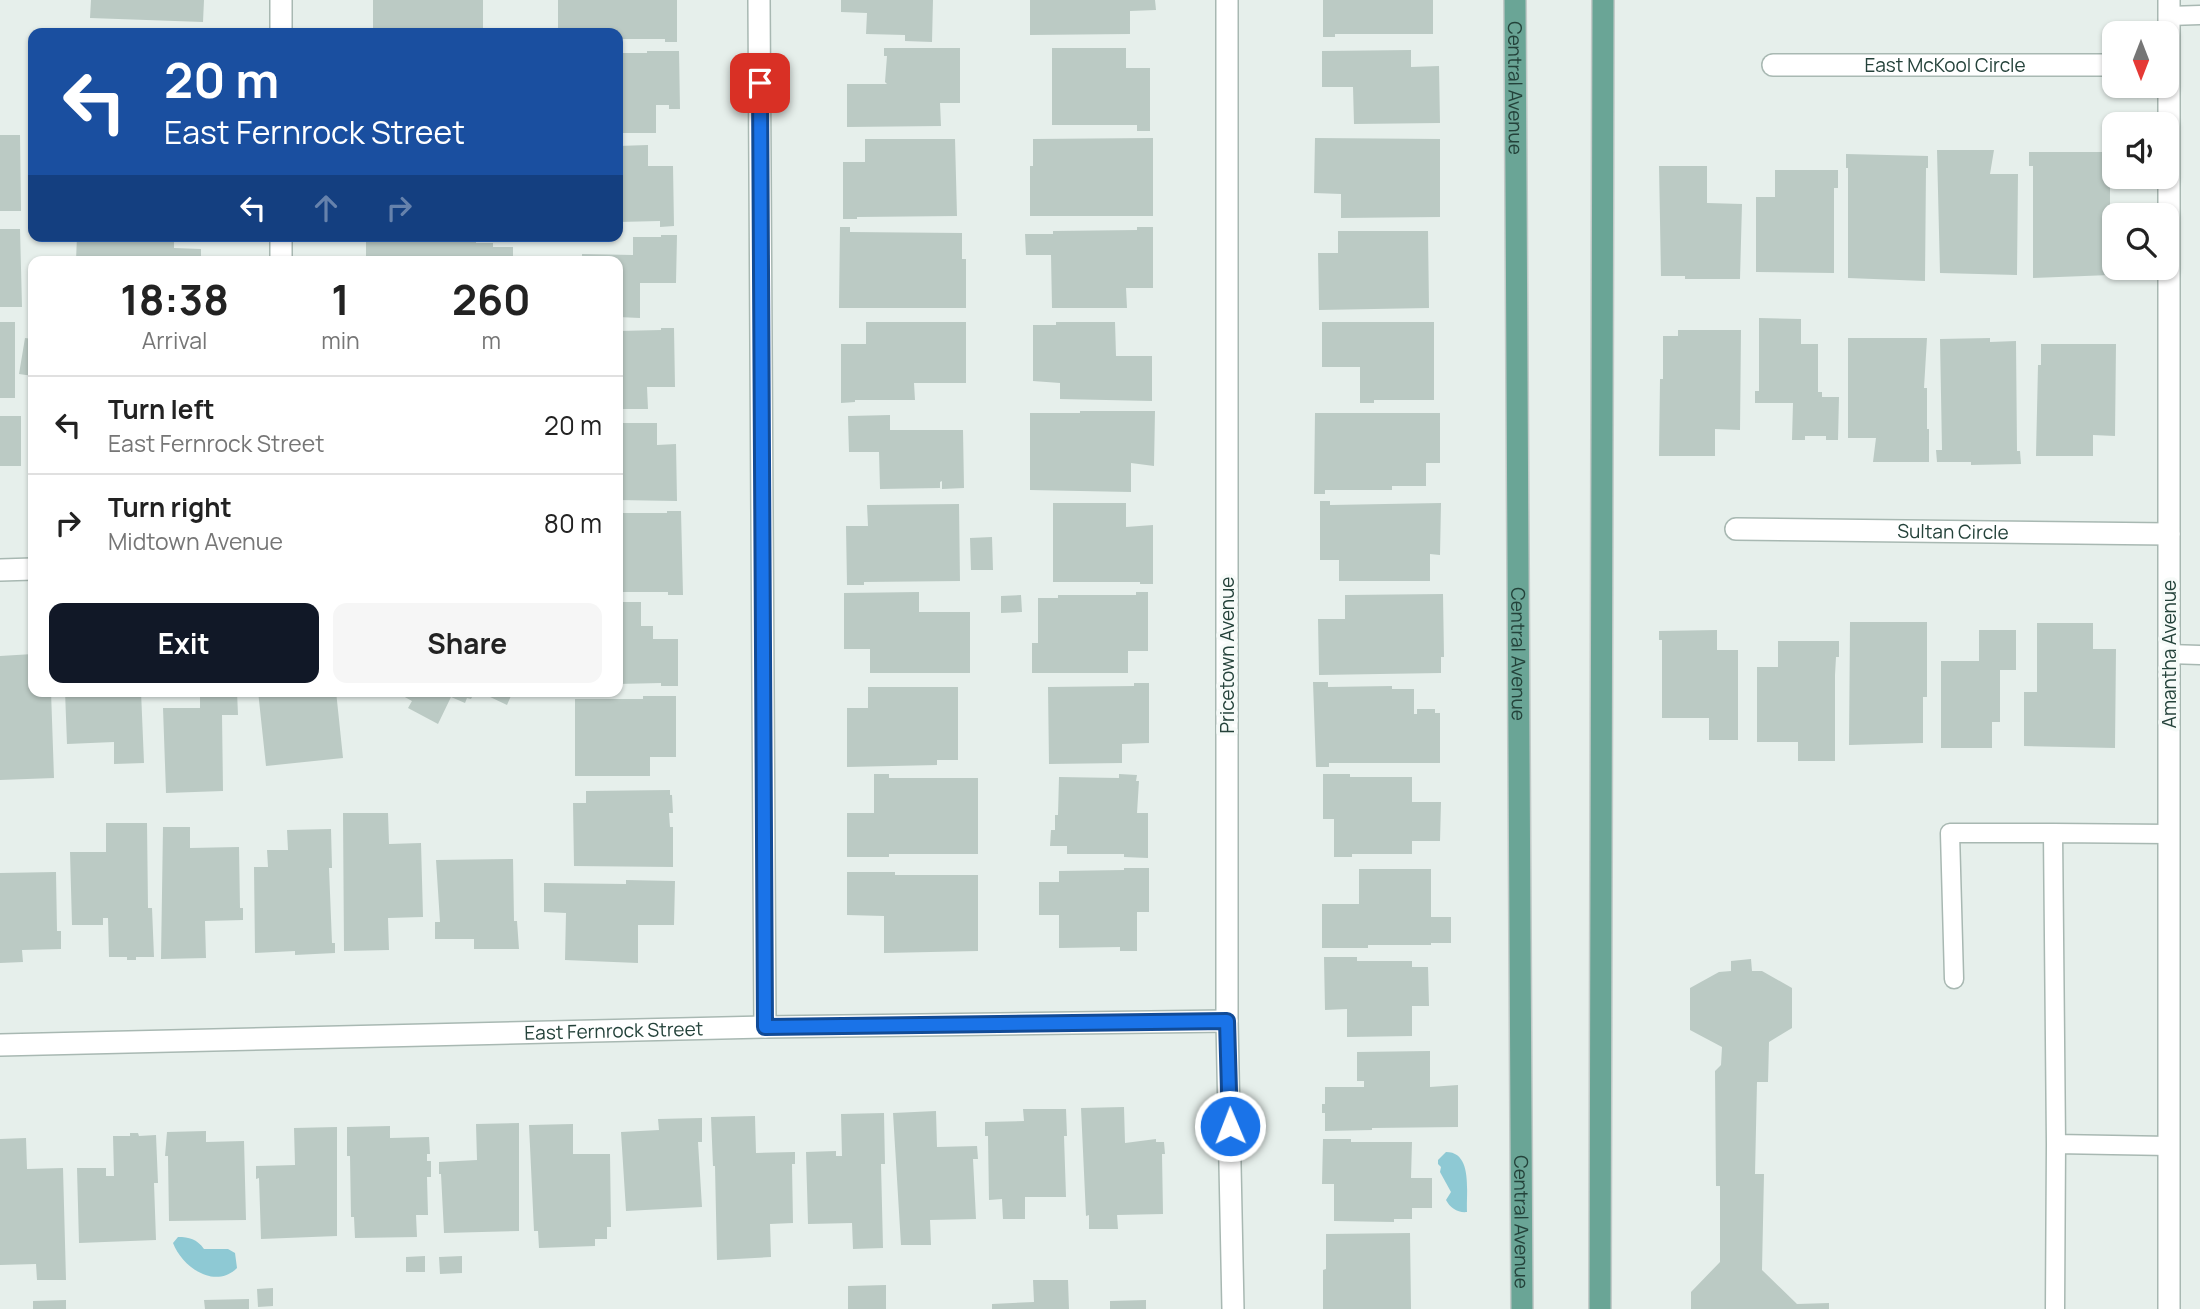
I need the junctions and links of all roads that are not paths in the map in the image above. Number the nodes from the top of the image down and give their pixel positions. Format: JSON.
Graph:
{"nodes":[{"id":1,"x":281,"y":0,"type":"edge"},
{"id":2,"x":759,"y":0,"type":"edge"},
{"id":3,"x":1227,"y":0,"type":"edge"},
{"id":4,"x":1515,"y":0,"type":"edge"},
{"id":5,"x":1603,"y":0,"type":"edge"},
{"id":6,"x":2169,"y":8,"type":"edge"},
{"id":7,"x":2200,"y":15,"type":"edge"},
{"id":8,"x":281,"y":28,"type":"edge"},
{"id":9,"x":1773,"y":65,"type":"dead end"},
{"id":10,"x":2102,"y":65,"type":"edge"},
{"id":11,"x":2168,"y":98,"type":"edge"},
{"id":12,"x":1736,"y":529,"type":"dead end"},
{"id":13,"x":2169,"y":534,"type":"junction"},
{"id":14,"x":28,"y":569,"type":"edge"},
{"id":15,"x":0,"y":570,"type":"edge"},
{"id":16,"x":2169,"y":654,"type":"junction"},
{"id":17,"x":2200,"y":654,"type":"edge"},
{"id":18,"x":2053,"y":833,"type":"junction"},
{"id":19,"x":2169,"y":834,"type":"junction"},
{"id":20,"x":1954,"y":979,"type":"dead end"},
{"id":21,"x":1227,"y":1021,"type":"junction"},
{"id":22,"x":765,"y":1027,"type":"junction"},
{"id":23,"x":0,"y":1045,"type":"edge"},
{"id":24,"x":2056,"y":1144,"type":"junction"},
{"id":25,"x":2169,"y":1146,"type":"junction"},
{"id":26,"x":1233,"y":1309,"type":"edge"},
{"id":27,"x":1522,"y":1309,"type":"edge"},
{"id":28,"x":1600,"y":1309,"type":"edge"},
{"id":29,"x":2055,"y":1309,"type":"edge"},
{"id":30,"x":2169,"y":1309,"type":"edge"}],
"edges":[{"from":1,"to":8,"type":"street"},
{"from":2,"to":22,"type":"street"},
{"from":3,"to":21,"type":"street","name":"Pricetown Avenue"},
{"from":4,"to":27,"type":"main road","name":"Central Avenue"},
{"from":5,"to":28,"type":"main road"},
{"from":6,"to":7,"type":"lane"},
{"from":9,"to":10,"type":"street","name":"East McKool Circle"},
{"from":11,"to":13,"type":"street","name":"Amantha Avenue"},
{"from":12,"to":13,"type":"street","name":"Sultan Circle"},
{"from":13,"to":16,"type":"street","name":"Amantha Avenue"},
{"from":14,"to":15,"type":"street"},
{"from":16,"to":17,"type":"lane"},
{"from":16,"to":19,"type":"street","name":"Amantha Avenue"},
{"from":18,"to":19,"type":"lane"},
{"from":18,"to":20,"type":"lane"},
{"from":18,"to":24,"type":"lane"},
{"from":19,"to":25,"type":"street","name":"Amantha Avenue"},
{"from":21,"to":22,"type":"street","name":"East Fernrock Street"},
{"from":21,"to":26,"type":"street","name":"Pricetown Avenue"},
{"from":22,"to":23,"type":"street","name":"East Fernrock Street"},
{"from":24,"to":25,"type":"lane"},
{"from":24,"to":29,"type":"lane"},
{"from":25,"to":30,"type":"street","name":"Amantha Avenue"}]}
